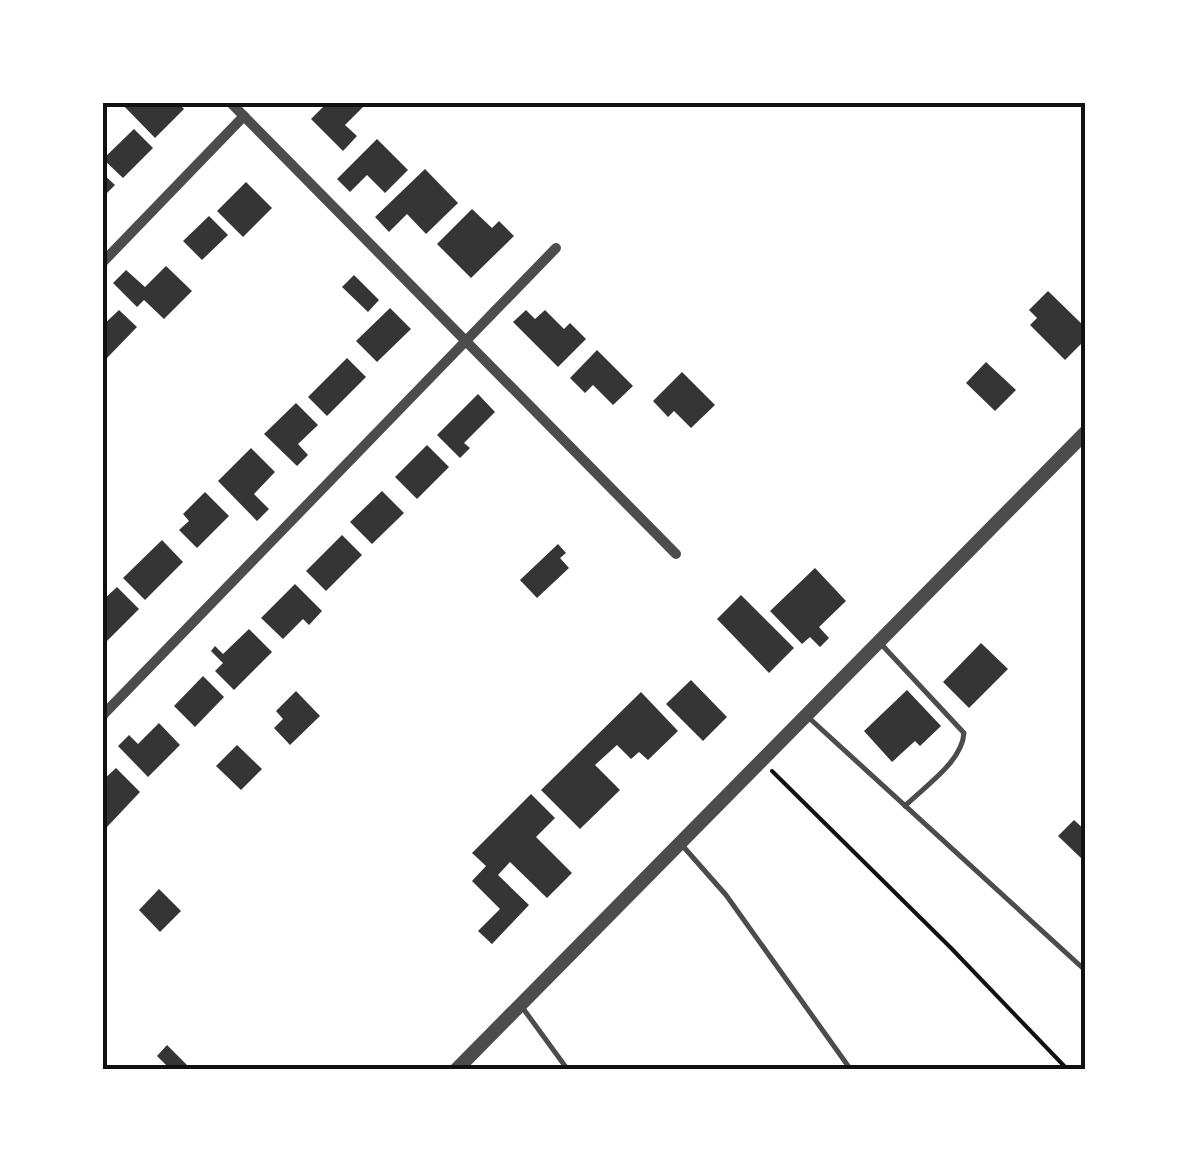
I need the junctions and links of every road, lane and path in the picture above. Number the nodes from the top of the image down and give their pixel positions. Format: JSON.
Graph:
{"nodes":[{"id":1,"x":230,"y":102,"type":"edge"},
{"id":2,"x":244,"y":116,"type":"junction"},
{"id":3,"x":556,"y":248,"type":"dead end"},
{"id":4,"x":102,"y":263,"type":"edge"},
{"id":5,"x":468,"y":341,"type":"junction"},
{"id":6,"x":1086,"y":432,"type":"edge"},
{"id":7,"x":676,"y":554,"type":"dead end"},
{"id":8,"x":879,"y":642,"type":"junction"},
{"id":9,"x":807,"y":715,"type":"junction"},
{"id":10,"x":102,"y":716,"type":"edge"},
{"id":11,"x":762,"y":760,"type":"junction"},
{"id":12,"x":904,"y":806,"type":"junction"},
{"id":13,"x":680,"y":842,"type":"junction"},
{"id":14,"x":1086,"y":971,"type":"edge"},
{"id":15,"x":521,"y":1006,"type":"junction"},
{"id":16,"x":456,"y":1070,"type":"edge"},
{"id":17,"x":568,"y":1070,"type":"edge"},
{"id":18,"x":851,"y":1070,"type":"edge"},
{"id":19,"x":1068,"y":1070,"type":"edge"}],
"edges":[{"from":1,"to":2,"type":"street"},
{"from":2,"to":4,"type":"street"},
{"from":2,"to":5,"type":"street"},
{"from":3,"to":5,"type":"street"},
{"from":5,"to":7,"type":"street"},
{"from":5,"to":10,"type":"street"},
{"from":6,"to":8,"type":"street"},
{"from":8,"to":9,"type":"street"},
{"from":8,"to":12,"type":"lane"},
{"from":9,"to":11,"type":"street"},
{"from":9,"to":12,"type":"lane"},
{"from":11,"to":13,"type":"street"},
{"from":11,"to":19,"type":"path"},
{"from":12,"to":14,"type":"lane"},
{"from":13,"to":15,"type":"street"},
{"from":13,"to":18,"type":"lane"},
{"from":15,"to":16,"type":"street"},
{"from":15,"to":17,"type":"lane"}]}
